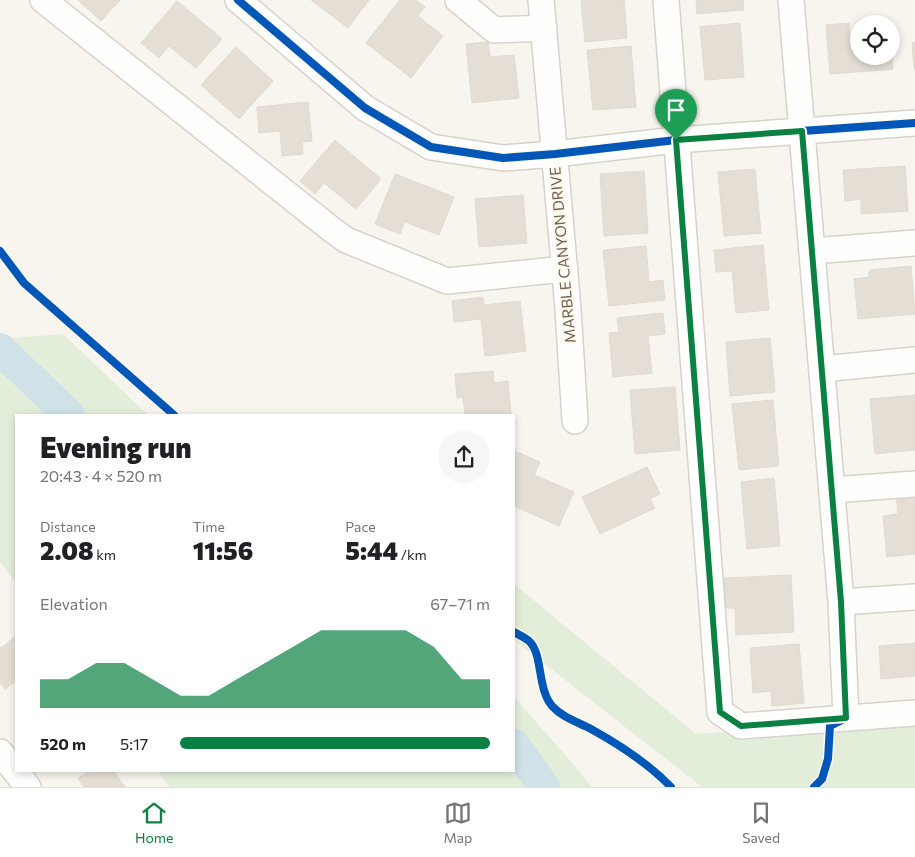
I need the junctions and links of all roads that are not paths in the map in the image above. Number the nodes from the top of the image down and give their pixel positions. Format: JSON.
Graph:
{"nodes":[{"id":1,"x":42,"y":0,"type":"edge"},
{"id":2,"x":238,"y":0,"type":"edge"},
{"id":3,"x":458,"y":0,"type":"edge"},
{"id":4,"x":541,"y":0,"type":"edge"},
{"id":5,"x":666,"y":0,"type":"edge"},
{"id":6,"x":791,"y":0,"type":"edge"},
{"id":7,"x":544,"y":28,"type":"junction"},
{"id":8,"x":915,"y":123,"type":"edge"},
{"id":9,"x":802,"y":131,"type":"junction"},
{"id":10,"x":676,"y":140,"type":"junction"},
{"id":11,"x":554,"y":154,"type":"junction"},
{"id":12,"x":915,"y":243,"type":"edge"},
{"id":13,"x":812,"y":251,"type":"junction"},
{"id":14,"x":565,"y":269,"type":"junction"},
{"id":15,"x":915,"y":360,"type":"edge"},
{"id":16,"x":822,"y":369,"type":"junction"},
{"id":17,"x":575,"y":421,"type":"dead end"},
{"id":18,"x":915,"y":484,"type":"edge"},
{"id":19,"x":832,"y":490,"type":"junction"},
{"id":20,"x":915,"y":597,"type":"edge"},
{"id":21,"x":841,"y":602,"type":"junction"},
{"id":22,"x":915,"y":713,"type":"edge"},
{"id":23,"x":846,"y":718,"type":"junction"},
{"id":24,"x":0,"y":752,"type":"edge"},
{"id":25,"x":15,"y":771,"type":"edge"},
{"id":26,"x":16,"y":772,"type":"edge"},
{"id":27,"x":28,"y":787,"type":"edge"}],
"edges":[{"from":1,"to":14,"type":"street"},
{"from":2,"to":11,"type":"street"},
{"from":3,"to":7,"type":"street"},
{"from":4,"to":7,"type":"street","name":"MARBLE CANYON DRIVE"},
{"from":5,"to":10,"type":"street"},
{"from":6,"to":9,"type":"street"},
{"from":7,"to":11,"type":"street","name":"MARBLE CANYON DRIVE"},
{"from":8,"to":9,"type":"street"},
{"from":9,"to":10,"type":"street"},
{"from":9,"to":13,"type":"street"},
{"from":10,"to":11,"type":"street"},
{"from":10,"to":23,"type":"street"},
{"from":11,"to":14,"type":"street","name":"MARBLE CANYON DRIVE"},
{"from":12,"to":13,"type":"street"},
{"from":13,"to":16,"type":"street"},
{"from":14,"to":17,"type":"street","name":"MARBLE CANYON DRIVE"},
{"from":15,"to":16,"type":"street"},
{"from":16,"to":19,"type":"street"},
{"from":18,"to":19,"type":"street"},
{"from":19,"to":21,"type":"street"},
{"from":20,"to":21,"type":"street"},
{"from":21,"to":23,"type":"street"},
{"from":22,"to":23,"type":"street"},
{"from":24,"to":25,"type":"street"},
{"from":26,"to":27,"type":"street"}]}
